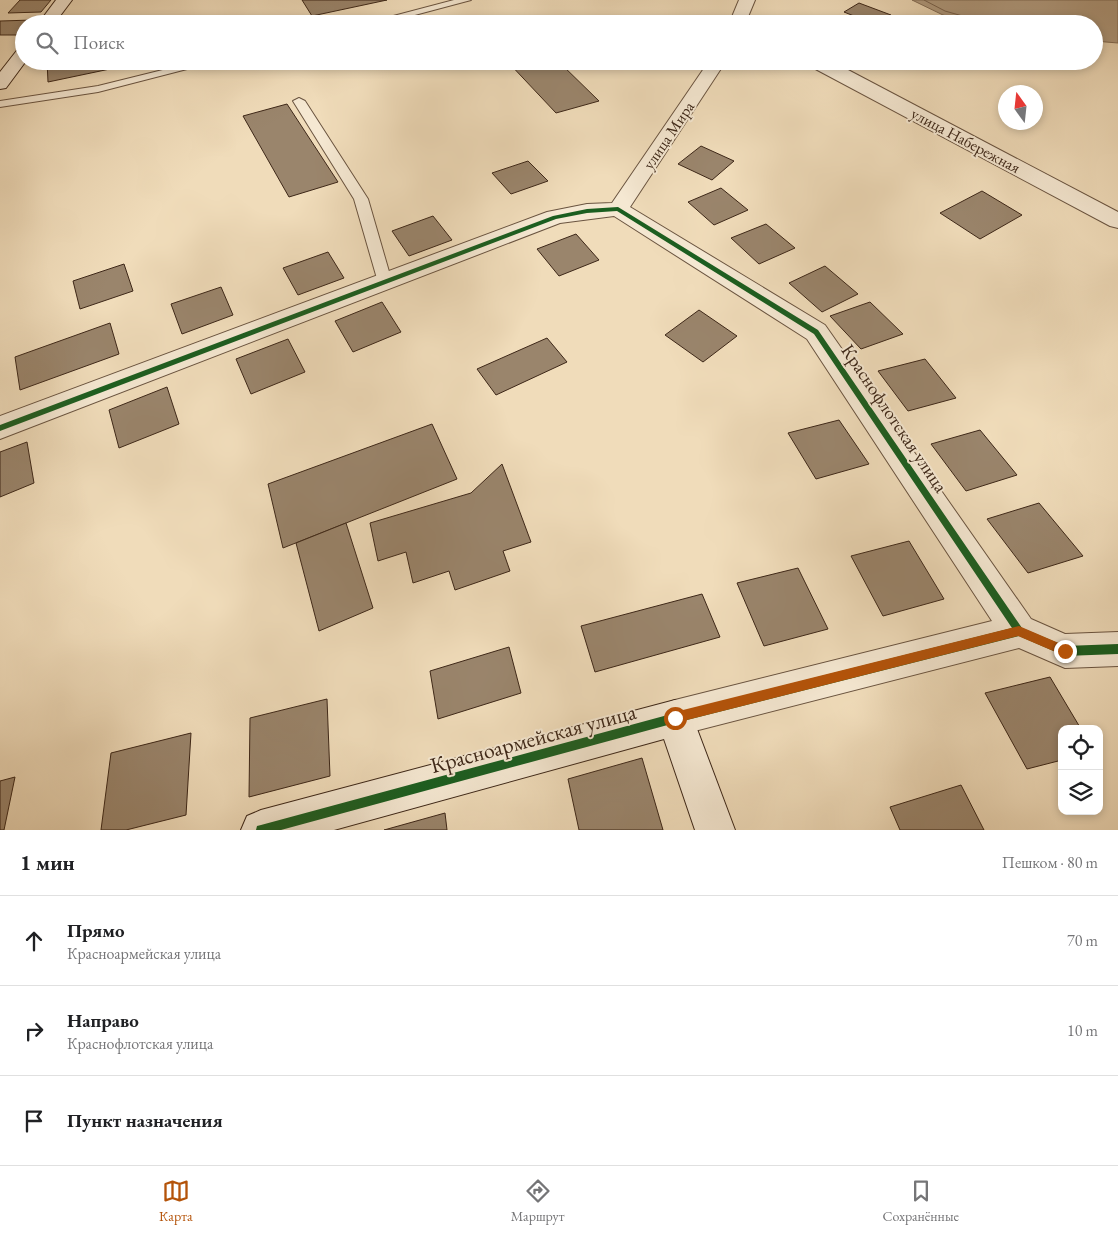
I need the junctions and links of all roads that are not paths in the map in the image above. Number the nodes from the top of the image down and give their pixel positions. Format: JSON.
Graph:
{"nodes":[{"id":1,"x":64,"y":0,"type":"edge"},
{"id":2,"x":466,"y":0,"type":"edge"},
{"id":3,"x":747,"y":0,"type":"edge"},
{"id":4,"x":53,"y":15,"type":"edge"},
{"id":5,"x":405,"y":15,"type":"edge"},
{"id":6,"x":741,"y":15,"type":"edge"},
{"id":7,"x":15,"y":65,"type":"edge"},
{"id":8,"x":176,"y":70,"type":"edge"},
{"id":9,"x":712,"y":70,"type":"edge"},
{"id":10,"x":834,"y":70,"type":"edge"},
{"id":11,"x":0,"y":84,"type":"edge"},
{"id":12,"x":299,"y":101,"type":"dead end"},
{"id":13,"x":0,"y":104,"type":"edge"},
{"id":14,"x":618,"y":209,"type":"junction"},
{"id":15,"x":1118,"y":221,"type":"edge"},
{"id":16,"x":385,"y":282,"type":"junction"},
{"id":17,"x":0,"y":428,"type":"edge"},
{"id":18,"x":1019,"y":630,"type":"junction"},
{"id":19,"x":1118,"y":649,"type":"edge"},
{"id":20,"x":675,"y":718,"type":"junction"},
{"id":21,"x":261,"y":830,"type":"edge"},
{"id":22,"x":715,"y":830,"type":"edge"}],
"edges":[{"from":1,"to":4,"type":"street"},
{"from":2,"to":5,"type":"lane"},
{"from":3,"to":6,"type":"street"},
{"from":7,"to":11,"type":"street"},
{"from":8,"to":13,"type":"lane"},
{"from":9,"to":14,"type":"street","name":"улица Мира"},
{"from":10,"to":15,"type":"street","name":"улица Набережная"},
{"from":12,"to":16,"type":"lane"},
{"from":14,"to":16,"type":"street"},
{"from":14,"to":18,"type":"street","name":"Краснофлотская улица"},
{"from":16,"to":17,"type":"street"},
{"from":18,"to":19,"type":"street"},
{"from":18,"to":20,"type":"street","name":"Красноармейская улица"},
{"from":20,"to":21,"type":"street","name":"Красноармейская улица"},
{"from":20,"to":22,"type":"street"}]}
